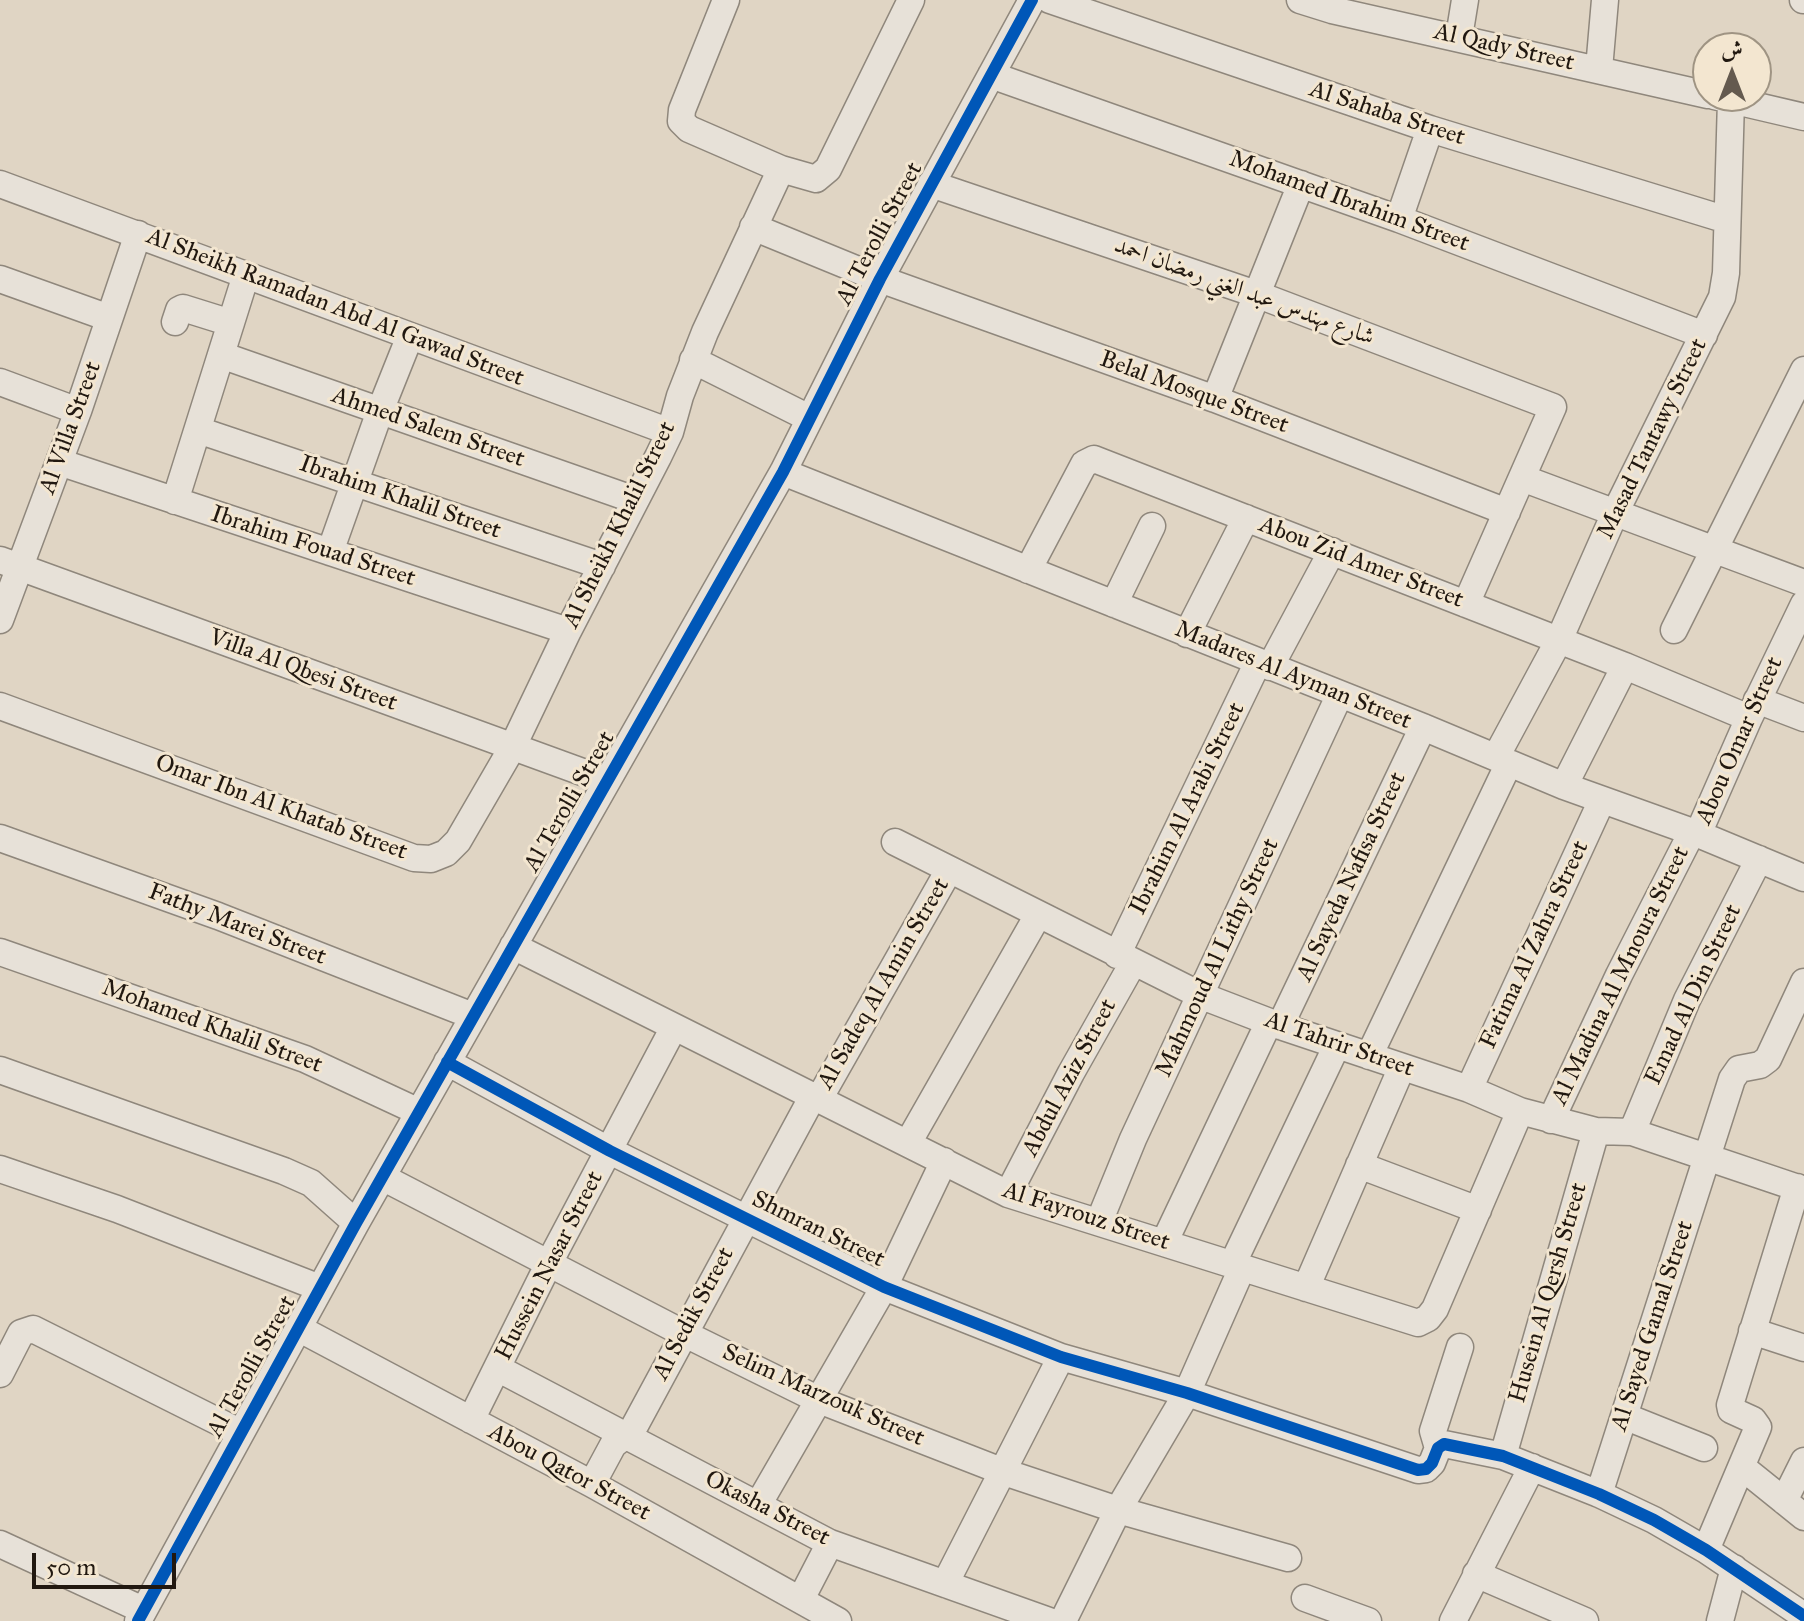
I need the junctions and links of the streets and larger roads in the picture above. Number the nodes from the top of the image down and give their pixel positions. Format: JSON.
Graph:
{"nodes":[{"id":1,"x":726,"y":0,"type":"edge"},
{"id":2,"x":911,"y":0,"type":"edge"},
{"id":3,"x":1032,"y":0,"type":"edge"},
{"id":4,"x":1050,"y":0,"type":"edge"},
{"id":5,"x":1300,"y":0,"type":"edge"},
{"id":6,"x":1465,"y":0,"type":"edge"},
{"id":7,"x":1605,"y":0,"type":"edge"},
{"id":8,"x":1459,"y":37,"type":"junction"},
{"id":9,"x":1599,"y":69,"type":"junction"},
{"id":10,"x":991,"y":75,"type":"junction"},
{"id":11,"x":1692,"y":91,"type":"edge"},
{"id":12,"x":1772,"y":110,"type":"edge"},
{"id":13,"x":1718,"y":112,"type":"edge"},
{"id":14,"x":1804,"y":117,"type":"edge"},
{"id":15,"x":1430,"y":129,"type":"junction"},
{"id":16,"x":781,"y":169,"type":"junction"},
{"id":17,"x":0,"y":184,"type":"edge"},
{"id":18,"x":931,"y":184,"type":"junction"},
{"id":19,"x":1301,"y":184,"type":"junction"},
{"id":20,"x":1399,"y":219,"type":"junction"},
{"id":21,"x":1727,"y":220,"type":"junction"},
{"id":22,"x":753,"y":227,"type":"junction"},
{"id":23,"x":138,"y":234,"type":"junction"},
{"id":24,"x":246,"y":275,"type":"junction"},
{"id":25,"x":0,"y":279,"type":"edge"},
{"id":26,"x":880,"y":279,"type":"junction"},
{"id":27,"x":1256,"y":294,"type":"junction"},
{"id":28,"x":109,"y":318,"type":"junction"},
{"id":29,"x":175,"y":322,"type":"dead end"},
{"id":30,"x":231,"y":323,"type":"junction"},
{"id":31,"x":1704,"y":335,"type":"junction"},
{"id":32,"x":410,"y":336,"type":"junction"},
{"id":33,"x":221,"y":355,"type":"junction"},
{"id":34,"x":693,"y":360,"type":"junction"},
{"id":35,"x":1804,"y":370,"type":"edge"},
{"id":36,"x":0,"y":382,"type":"edge"},
{"id":37,"x":1215,"y":399,"type":"junction"},
{"id":38,"x":78,"y":411,"type":"junction"},
{"id":39,"x":380,"y":411,"type":"junction"},
{"id":40,"x":809,"y":418,"type":"junction"},
{"id":41,"x":198,"y":430,"type":"junction"},
{"id":42,"x":670,"y":432,"type":"junction"},
{"id":43,"x":59,"y":462,"type":"junction"},
{"id":44,"x":783,"y":472,"type":"junction"},
{"id":45,"x":1522,"y":478,"type":"junction"},
{"id":46,"x":354,"y":483,"type":"junction"},
{"id":47,"x":635,"y":500,"type":"junction"},
{"id":48,"x":175,"y":501,"type":"junction"},
{"id":49,"x":1507,"y":512,"type":"junction"},
{"id":50,"x":1615,"y":513,"type":"junction"},
{"id":51,"x":1246,"y":518,"type":"junction"},
{"id":52,"x":1152,"y":526,"type":"dead end"},
{"id":53,"x":1715,"y":550,"type":"junction"},
{"id":54,"x":1332,"y":551,"type":"junction"},
{"id":55,"x":330,"y":552,"type":"junction"},
{"id":56,"x":10,"y":563,"type":"edge"},
{"id":57,"x":602,"y":566,"type":"junction"},
{"id":58,"x":1028,"y":570,"type":"junction"},
{"id":59,"x":1804,"y":583,"type":"edge"},
{"id":60,"x":1114,"y":604,"type":"junction"},
{"id":61,"x":1466,"y":604,"type":"junction"},
{"id":62,"x":1804,"y":604,"type":"edge"},
{"id":63,"x":0,"y":620,"type":"edge"},
{"id":64,"x":1674,"y":630,"type":"dead end"},
{"id":65,"x":568,"y":631,"type":"junction"},
{"id":66,"x":1187,"y":634,"type":"junction"},
{"id":67,"x":1559,"y":640,"type":"junction"},
{"id":68,"x":1264,"y":664,"type":"junction"},
{"id":69,"x":1625,"y":666,"type":"junction"},
{"id":70,"x":1340,"y":694,"type":"junction"},
{"id":71,"x":0,"y":706,"type":"edge"},
{"id":72,"x":1753,"y":709,"type":"junction"},
{"id":73,"x":1804,"y":718,"type":"edge"},
{"id":74,"x":1423,"y":727,"type":"junction"},
{"id":75,"x":512,"y":748,"type":"junction"},
{"id":76,"x":1503,"y":760,"type":"junction"},
{"id":77,"x":607,"y":781,"type":"junction"},
{"id":78,"x":1564,"y":786,"type":"junction"},
{"id":79,"x":1602,"y":800,"type":"junction"},
{"id":80,"x":1695,"y":833,"type":"junction"},
{"id":81,"x":0,"y":838,"type":"edge"},
{"id":82,"x":895,"y":842,"type":"dead end"},
{"id":83,"x":1759,"y":859,"type":"junction"},
{"id":84,"x":949,"y":870,"type":"junction"},
{"id":85,"x":1804,"y":878,"type":"edge"},
{"id":86,"x":1038,"y":915,"type":"junction"},
{"id":87,"x":513,"y":946,"type":"junction"},
{"id":88,"x":0,"y":952,"type":"edge"},
{"id":89,"x":1125,"y":959,"type":"junction"},
{"id":90,"x":1804,"y":982,"type":"edge"},
{"id":91,"x":1202,"y":996,"type":"junction"},
{"id":92,"x":473,"y":1016,"type":"junction"},
{"id":93,"x":1275,"y":1024,"type":"junction"},
{"id":94,"x":674,"y":1027,"type":"junction"},
{"id":95,"x":1337,"y":1045,"type":"junction"},
{"id":96,"x":1369,"y":1056,"type":"junction"},
{"id":97,"x":447,"y":1062,"type":"junction"},
{"id":98,"x":1402,"y":1067,"type":"junction"},
{"id":99,"x":0,"y":1070,"type":"edge"},
{"id":100,"x":1469,"y":1089,"type":"junction"},
{"id":101,"x":816,"y":1097,"type":"junction"},
{"id":102,"x":1520,"y":1111,"type":"junction"},
{"id":103,"x":419,"y":1112,"type":"junction"},
{"id":104,"x":1551,"y":1120,"type":"junction"},
{"id":105,"x":1596,"y":1131,"type":"junction"},
{"id":106,"x":1632,"y":1132,"type":"junction"},
{"id":107,"x":908,"y":1143,"type":"junction"},
{"id":108,"x":610,"y":1151,"type":"junction"},
{"id":109,"x":1707,"y":1157,"type":"junction"},
{"id":110,"x":944,"y":1161,"type":"junction"},
{"id":111,"x":1359,"y":1165,"type":"junction"},
{"id":112,"x":0,"y":1169,"type":"edge"},
{"id":113,"x":382,"y":1177,"type":"junction"},
{"id":114,"x":1801,"y":1188,"type":"edge"},
{"id":115,"x":1008,"y":1194,"type":"junction"},
{"id":116,"x":1478,"y":1210,"type":"junction"},
{"id":117,"x":745,"y":1219,"type":"junction"},
{"id":118,"x":1099,"y":1222,"type":"junction"},
{"id":119,"x":356,"y":1223,"type":"junction"},
{"id":120,"x":1164,"y":1243,"type":"junction"},
{"id":121,"x":549,"y":1263,"type":"junction"},
{"id":122,"x":1237,"y":1266,"type":"junction"},
{"id":123,"x":884,"y":1287,"type":"junction"},
{"id":124,"x":320,"y":1288,"type":"junction"},
{"id":125,"x":1306,"y":1288,"type":"junction"},
{"id":126,"x":298,"y":1328,"type":"junction"},
{"id":127,"x":1752,"y":1331,"type":"junction"},
{"id":128,"x":683,"y":1333,"type":"junction"},
{"id":129,"x":1460,"y":1347,"type":"dead end"},
{"id":130,"x":1804,"y":1348,"type":"edge"},
{"id":131,"x":1061,"y":1357,"type":"junction"},
{"id":132,"x":497,"y":1368,"type":"junction"},
{"id":133,"x":0,"y":1374,"type":"edge"},
{"id":134,"x":1187,"y":1393,"type":"junction"},
{"id":135,"x":819,"y":1400,"type":"junction"},
{"id":136,"x":1624,"y":1416,"type":"junction"},
{"id":137,"x":471,"y":1420,"type":"junction"},
{"id":138,"x":241,"y":1433,"type":"junction"},
{"id":139,"x":626,"y":1435,"type":"junction"},
{"id":140,"x":1438,"y":1448,"type":"junction"},
{"id":141,"x":1704,"y":1448,"type":"dead end"},
{"id":142,"x":1503,"y":1456,"type":"junction"},
{"id":143,"x":1804,"y":1461,"type":"edge"},
{"id":144,"x":1532,"y":1467,"type":"junction"},
{"id":145,"x":1742,"y":1467,"type":"junction"},
{"id":146,"x":1004,"y":1472,"type":"junction"},
{"id":147,"x":592,"y":1484,"type":"junction"},
{"id":148,"x":1599,"y":1494,"type":"junction"},
{"id":149,"x":758,"y":1505,"type":"junction"},
{"id":150,"x":1794,"y":1509,"type":"edge"},
{"id":151,"x":1118,"y":1510,"type":"junction"},
{"id":152,"x":830,"y":1543,"type":"junction"},
{"id":153,"x":0,"y":1544,"type":"edge"},
{"id":154,"x":1706,"y":1550,"type":"junction"},
{"id":155,"x":1288,"y":1558,"type":"dead end"},
{"id":156,"x":1734,"y":1568,"type":"junction"},
{"id":157,"x":1476,"y":1574,"type":"junction"},
{"id":158,"x":945,"y":1584,"type":"junction"},
{"id":159,"x":1305,"y":1598,"type":"dead end"},
{"id":160,"x":801,"y":1599,"type":"junction"},
{"id":161,"x":141,"y":1616,"type":"edge"},
{"id":162,"x":1804,"y":1616,"type":"edge"},
{"id":163,"x":838,"y":1621,"type":"edge"},
{"id":164,"x":1049,"y":1621,"type":"edge"},
{"id":165,"x":1063,"y":1621,"type":"edge"},
{"id":166,"x":1368,"y":1621,"type":"edge"},
{"id":167,"x":1453,"y":1621,"type":"edge"},
{"id":168,"x":1585,"y":1621,"type":"edge"},
{"id":169,"x":1720,"y":1621,"type":"edge"}],
"edges":[{"from":1,"to":16,"type":"street"},
{"from":2,"to":16,"type":"street"},
{"from":3,"to":10,"type":"street","name":"Al Terolli Street"},
{"from":4,"to":15,"type":"street","name":"Al Sahaba Street"},
{"from":5,"to":8,"type":"street","name":"Al Qady Street"},
{"from":6,"to":8,"type":"street"},
{"from":7,"to":9,"type":"street"},
{"from":8,"to":9,"type":"street","name":"Al Qady Street"},
{"from":9,"to":11,"type":"street","name":"Al Qady Street"},
{"from":10,"to":18,"type":"street","name":"Al Terolli Street"},
{"from":10,"to":19,"type":"street","name":"Mohamed Ibrahim Street"},
{"from":12,"to":14,"type":"street","name":"Al Qady Street"},
{"from":13,"to":21,"type":"street","name":"Masad Tantawy Street"},
{"from":15,"to":20,"type":"street"},
{"from":15,"to":21,"type":"street","name":"Al Sahaba Street"},
{"from":16,"to":22,"type":"street","name":"Al Sheikh Khalil Street"},
{"from":17,"to":23,"type":"street","name":"Al Sheikh Ramadan Abd Al Gawad Street"},
{"from":18,"to":26,"type":"street","name":"Al Terolli Street"},
{"from":18,"to":27,"type":"street","name":"شارع مهندس عبد الغني رمضان احمد"},
{"from":19,"to":20,"type":"street","name":"Mohamed Ibrahim Street"},
{"from":19,"to":27,"type":"street"},
{"from":20,"to":31,"type":"street","name":"Mohamed Ibrahim Street"},
{"from":21,"to":31,"type":"street","name":"Masad Tantawy Street"},
{"from":22,"to":26,"type":"street","name":"Belal Mosque Street"},
{"from":22,"to":34,"type":"street","name":"Al Sheikh Khalil Street"},
{"from":23,"to":24,"type":"street","name":"Al Sheikh Ramadan Abd Al Gawad Street"},
{"from":23,"to":28,"type":"street","name":"Al Villa Street"},
{"from":24,"to":30,"type":"street"},
{"from":24,"to":32,"type":"street","name":"Al Sheikh Ramadan Abd Al Gawad Street"},
{"from":25,"to":28,"type":"street"},
{"from":26,"to":37,"type":"street","name":"Belal Mosque Street"},
{"from":26,"to":40,"type":"street","name":"Al Terolli Street"},
{"from":27,"to":37,"type":"street"},
{"from":27,"to":45,"type":"street","name":"شارع مهندس عبد الغني رمضان احمد"},
{"from":28,"to":38,"type":"street","name":"Al Villa Street"},
{"from":29,"to":30,"type":"street"},
{"from":30,"to":33,"type":"street"},
{"from":31,"to":50,"type":"street","name":"Masad Tantawy Street"},
{"from":32,"to":39,"type":"street"},
{"from":32,"to":42,"type":"street","name":"Al Sheikh Ramadan Abd Al Gawad Street"},
{"from":33,"to":39,"type":"street","name":"Ahmed Salem Street"},
{"from":33,"to":41,"type":"street"},
{"from":34,"to":40,"type":"street"},
{"from":34,"to":42,"type":"street","name":"Al Sheikh Khalil Street"},
{"from":35,"to":53,"type":"street"},
{"from":36,"to":38,"type":"street"},
{"from":37,"to":49,"type":"street","name":"Belal Mosque Street"},
{"from":38,"to":43,"type":"street","name":"Al Villa Street"},
{"from":39,"to":46,"type":"street"},
{"from":39,"to":47,"type":"street","name":"Ahmed Salem Street"},
{"from":40,"to":44,"type":"street","name":"Al Terolli Street"},
{"from":41,"to":46,"type":"street","name":"Ibrahim Khalil Street"},
{"from":41,"to":48,"type":"street"},
{"from":42,"to":47,"type":"street","name":"Al Sheikh Khalil Street"},
{"from":43,"to":48,"type":"street","name":"Ibrahim Fouad Street"},
{"from":43,"to":56,"type":"street","name":"Al Villa Street"},
{"from":44,"to":58,"type":"street","name":"Madares Al Ayman Street"},
{"from":44,"to":77,"type":"street","name":"Al Terolli Street"},
{"from":45,"to":49,"type":"street"},
{"from":45,"to":50,"type":"street"},
{"from":46,"to":55,"type":"street"},
{"from":46,"to":57,"type":"street","name":"Ibrahim Khalil Street"},
{"from":47,"to":57,"type":"street","name":"Al Sheikh Khalil Street"},
{"from":48,"to":55,"type":"street","name":"Ibrahim Fouad Street"},
{"from":49,"to":61,"type":"street"},
{"from":50,"to":53,"type":"street"},
{"from":50,"to":67,"type":"street","name":"Masad Tantawy Street"},
{"from":51,"to":54,"type":"street","name":"Abou Zid Amer Street"},
{"from":51,"to":58,"type":"street","name":"Abou Zid Amer Street"},
{"from":51,"to":66,"type":"street"},
{"from":52,"to":60,"type":"street"},
{"from":53,"to":59,"type":"street"},
{"from":53,"to":64,"type":"street"},
{"from":54,"to":61,"type":"street","name":"Abou Zid Amer Street"},
{"from":54,"to":68,"type":"street","name":"Ibrahim Al Arabi Street"},
{"from":55,"to":65,"type":"street","name":"Ibrahim Fouad Street"},
{"from":56,"to":63,"type":"street","name":"Al Villa Street"},
{"from":56,"to":75,"type":"street","name":"Villa Al Qbesi Street"},
{"from":57,"to":65,"type":"street","name":"Al Sheikh Khalil Street"},
{"from":58,"to":60,"type":"street","name":"Madares Al Ayman Street"},
{"from":60,"to":66,"type":"street","name":"Madares Al Ayman Street"},
{"from":61,"to":67,"type":"street","name":"Abou Zid Amer Street"},
{"from":62,"to":72,"type":"street","name":"Abou Omar Street"},
{"from":65,"to":75,"type":"street","name":"Al Sheikh Khalil Street"},
{"from":66,"to":68,"type":"street","name":"Madares Al Ayman Street"},
{"from":67,"to":69,"type":"street","name":"Abou Zid Amer Street"},
{"from":67,"to":76,"type":"street","name":"Masad Tantawy Street"},
{"from":68,"to":70,"type":"street","name":"Madares Al Ayman Street"},
{"from":68,"to":89,"type":"street","name":"Ibrahim Al Arabi Street"},
{"from":69,"to":72,"type":"street","name":"Abou Zid Amer Street"},
{"from":69,"to":78,"type":"street"},
{"from":70,"to":74,"type":"street","name":"Madares Al Ayman Street"},
{"from":70,"to":91,"type":"street","name":"Mahmoud Al Lithy Street"},
{"from":71,"to":75,"type":"street","name":"Omar Ibn Al Khatab Street"},
{"from":72,"to":73,"type":"street","name":"Abou Zid Amer Street"},
{"from":72,"to":80,"type":"street","name":"Abou Omar Street"},
{"from":74,"to":76,"type":"street","name":"Madares Al Ayman Street"},
{"from":74,"to":93,"type":"street","name":"Al Sayeda Nafisa Street"},
{"from":75,"to":77,"type":"street","name":"Villa Al Qbesi Street"},
{"from":76,"to":78,"type":"street","name":"Madares Al Ayman Street"},
{"from":76,"to":96,"type":"street","name":"Masad Tantawy Street"},
{"from":77,"to":87,"type":"street","name":"Al Terolli Street"},
{"from":78,"to":79,"type":"street","name":"Madares Al Ayman Street"},
{"from":79,"to":80,"type":"street","name":"Madares Al Ayman Street"},
{"from":79,"to":100,"type":"street","name":"Fatima Al Zahra Street"},
{"from":80,"to":83,"type":"street","name":"Madares Al Ayman Street"},
{"from":80,"to":104,"type":"street","name":"Al Madina Al Mnoura Street"},
{"from":81,"to":92,"type":"street","name":"Fathy Marei Street"},
{"from":82,"to":84,"type":"street","name":"Al Tahrir Street"},
{"from":83,"to":85,"type":"street","name":"Madares Al Ayman Street"},
{"from":83,"to":106,"type":"street","name":"Emad Al Din Street"},
{"from":84,"to":86,"type":"street","name":"Al Tahrir Street"},
{"from":84,"to":101,"type":"street","name":"Al Sadeq Al Amin Street"},
{"from":86,"to":89,"type":"street","name":"Al Tahrir Street"},
{"from":86,"to":107,"type":"street"},
{"from":87,"to":92,"type":"street","name":"Al Terolli Street"},
{"from":87,"to":94,"type":"street","name":"Al Fayrouz Street"},
{"from":88,"to":103,"type":"street","name":"Mohamed Khalil Street"},
{"from":89,"to":91,"type":"street","name":"Al Tahrir Street"},
{"from":89,"to":115,"type":"street","name":"Abdul Aziz Street"},
{"from":90,"to":109,"type":"street","name":"Al Sayed Gamal Street"},
{"from":91,"to":93,"type":"street","name":"Al Tahrir Street"},
{"from":91,"to":118,"type":"street","name":"Mahmoud Al Lithy Street"},
{"from":92,"to":97,"type":"street","name":"Al Terolli Street"},
{"from":93,"to":95,"type":"street","name":"Al Tahrir Street"},
{"from":93,"to":120,"type":"street","name":"Al Sayeda Nafisa Street"},
{"from":94,"to":101,"type":"street","name":"Al Fayrouz Street"},
{"from":94,"to":108,"type":"street","name":"Hussein Nasar Street"},
{"from":95,"to":96,"type":"street","name":"Al Tahrir Street"},
{"from":95,"to":122,"type":"street"},
{"from":96,"to":98,"type":"street","name":"Al Tahrir Street"},
{"from":97,"to":103,"type":"street","name":"Al Terolli Street"},
{"from":97,"to":108,"type":"street","name":"Shmran Street"},
{"from":98,"to":100,"type":"street","name":"Al Tahrir Street"},
{"from":98,"to":111,"type":"street"},
{"from":99,"to":119,"type":"street"},
{"from":100,"to":102,"type":"street","name":"Al Tahrir Street"},
{"from":101,"to":107,"type":"street","name":"Al Fayrouz Street"},
{"from":101,"to":117,"type":"street","name":"Al Sedik Street"},
{"from":102,"to":104,"type":"street","name":"Al Tahrir Street"},
{"from":102,"to":116,"type":"street","name":"Al Fayrouz Street"},
{"from":103,"to":113,"type":"street","name":"Al Terolli Street"},
{"from":104,"to":105,"type":"street","name":"Al Tahrir Street"},
{"from":105,"to":106,"type":"street","name":"Al Tahrir Street"},
{"from":105,"to":142,"type":"street","name":"Husein Al Qersh Street"},
{"from":106,"to":109,"type":"street","name":"Al Tahrir Street"},
{"from":107,"to":110,"type":"street","name":"Al Fayrouz Street"},
{"from":108,"to":117,"type":"street","name":"Shmran Street"},
{"from":108,"to":121,"type":"street","name":"Hussein Nasar Street"},
{"from":109,"to":114,"type":"street","name":"Al Tahrir Street"},
{"from":109,"to":136,"type":"street","name":"Al Sayed Gamal Street"},
{"from":110,"to":115,"type":"street","name":"Al Fayrouz Street"},
{"from":110,"to":123,"type":"street"},
{"from":111,"to":116,"type":"street"},
{"from":111,"to":125,"type":"street"},
{"from":112,"to":124,"type":"street"},
{"from":113,"to":119,"type":"street","name":"Al Terolli Street"},
{"from":113,"to":121,"type":"street","name":"Selim Marzouk Street"},
{"from":114,"to":127,"type":"street"},
{"from":115,"to":118,"type":"street","name":"Al Fayrouz Street"},
{"from":116,"to":125,"type":"street","name":"Al Fayrouz Street"},
{"from":117,"to":123,"type":"street","name":"Shmran Street"},
{"from":117,"to":128,"type":"street","name":"Al Sedik Street"},
{"from":118,"to":120,"type":"street","name":"Al Fayrouz Street"},
{"from":119,"to":124,"type":"street","name":"Al Terolli Street"},
{"from":120,"to":122,"type":"street","name":"Al Fayrouz Street"},
{"from":121,"to":128,"type":"street","name":"Selim Marzouk Street"},
{"from":121,"to":132,"type":"street","name":"Hussein Nasar Street"},
{"from":122,"to":125,"type":"street","name":"Al Fayrouz Street"},
{"from":122,"to":134,"type":"street"},
{"from":123,"to":131,"type":"street","name":"Shmran Street"},
{"from":123,"to":135,"type":"street"},
{"from":124,"to":126,"type":"street","name":"Al Terolli Street"},
{"from":126,"to":137,"type":"street","name":"Abou Qator Street"},
{"from":126,"to":138,"type":"street","name":"Al Terolli Street"},
{"from":127,"to":130,"type":"street"},
{"from":127,"to":145,"type":"street"},
{"from":128,"to":135,"type":"street","name":"Selim Marzouk Street"},
{"from":128,"to":139,"type":"street","name":"Al Sedik Street"},
{"from":129,"to":140,"type":"street"},
{"from":131,"to":134,"type":"street","name":"Shmran Street"},
{"from":131,"to":146,"type":"street"},
{"from":132,"to":137,"type":"street","name":"Hussein Nasar Street"},
{"from":132,"to":139,"type":"street","name":"Okasha Street"},
{"from":133,"to":138,"type":"street"},
{"from":134,"to":140,"type":"street","name":"Shmran Street"},
{"from":134,"to":151,"type":"street"},
{"from":135,"to":146,"type":"street","name":"Selim Marzouk Street"},
{"from":135,"to":149,"type":"street"},
{"from":136,"to":141,"type":"street"},
{"from":136,"to":148,"type":"street","name":"Al Sayed Gamal Street"},
{"from":137,"to":147,"type":"street","name":"Abou Qator Street"},
{"from":138,"to":161,"type":"street","name":"Al Terolli Street"},
{"from":139,"to":147,"type":"street","name":"Al Sedik Street"},
{"from":139,"to":149,"type":"street","name":"Okasha Street"},
{"from":140,"to":142,"type":"street"},
{"from":142,"to":144,"type":"street"},
{"from":143,"to":150,"type":"street"},
{"from":144,"to":148,"type":"street"},
{"from":144,"to":157,"type":"street"},
{"from":145,"to":150,"type":"street"},
{"from":145,"to":154,"type":"street"},
{"from":146,"to":151,"type":"street","name":"Selim Marzouk Street"},
{"from":146,"to":158,"type":"street"},
{"from":147,"to":160,"type":"street","name":"Abou Qator Street"},
{"from":148,"to":154,"type":"street"},
{"from":149,"to":152,"type":"street","name":"Okasha Street"},
{"from":151,"to":155,"type":"street","name":"Selim Marzouk Street"},
{"from":151,"to":165,"type":"street"},
{"from":152,"to":158,"type":"street","name":"Okasha Street"},
{"from":152,"to":160,"type":"street"},
{"from":153,"to":161,"type":"street"},
{"from":154,"to":156,"type":"street"},
{"from":156,"to":162,"type":"street"},
{"from":156,"to":169,"type":"street"},
{"from":157,"to":167,"type":"street"},
{"from":157,"to":168,"type":"street"},
{"from":158,"to":164,"type":"street","name":"Okasha Street"},
{"from":159,"to":166,"type":"street"},
{"from":160,"to":163,"type":"street","name":"Abou Qator Street"}]}
